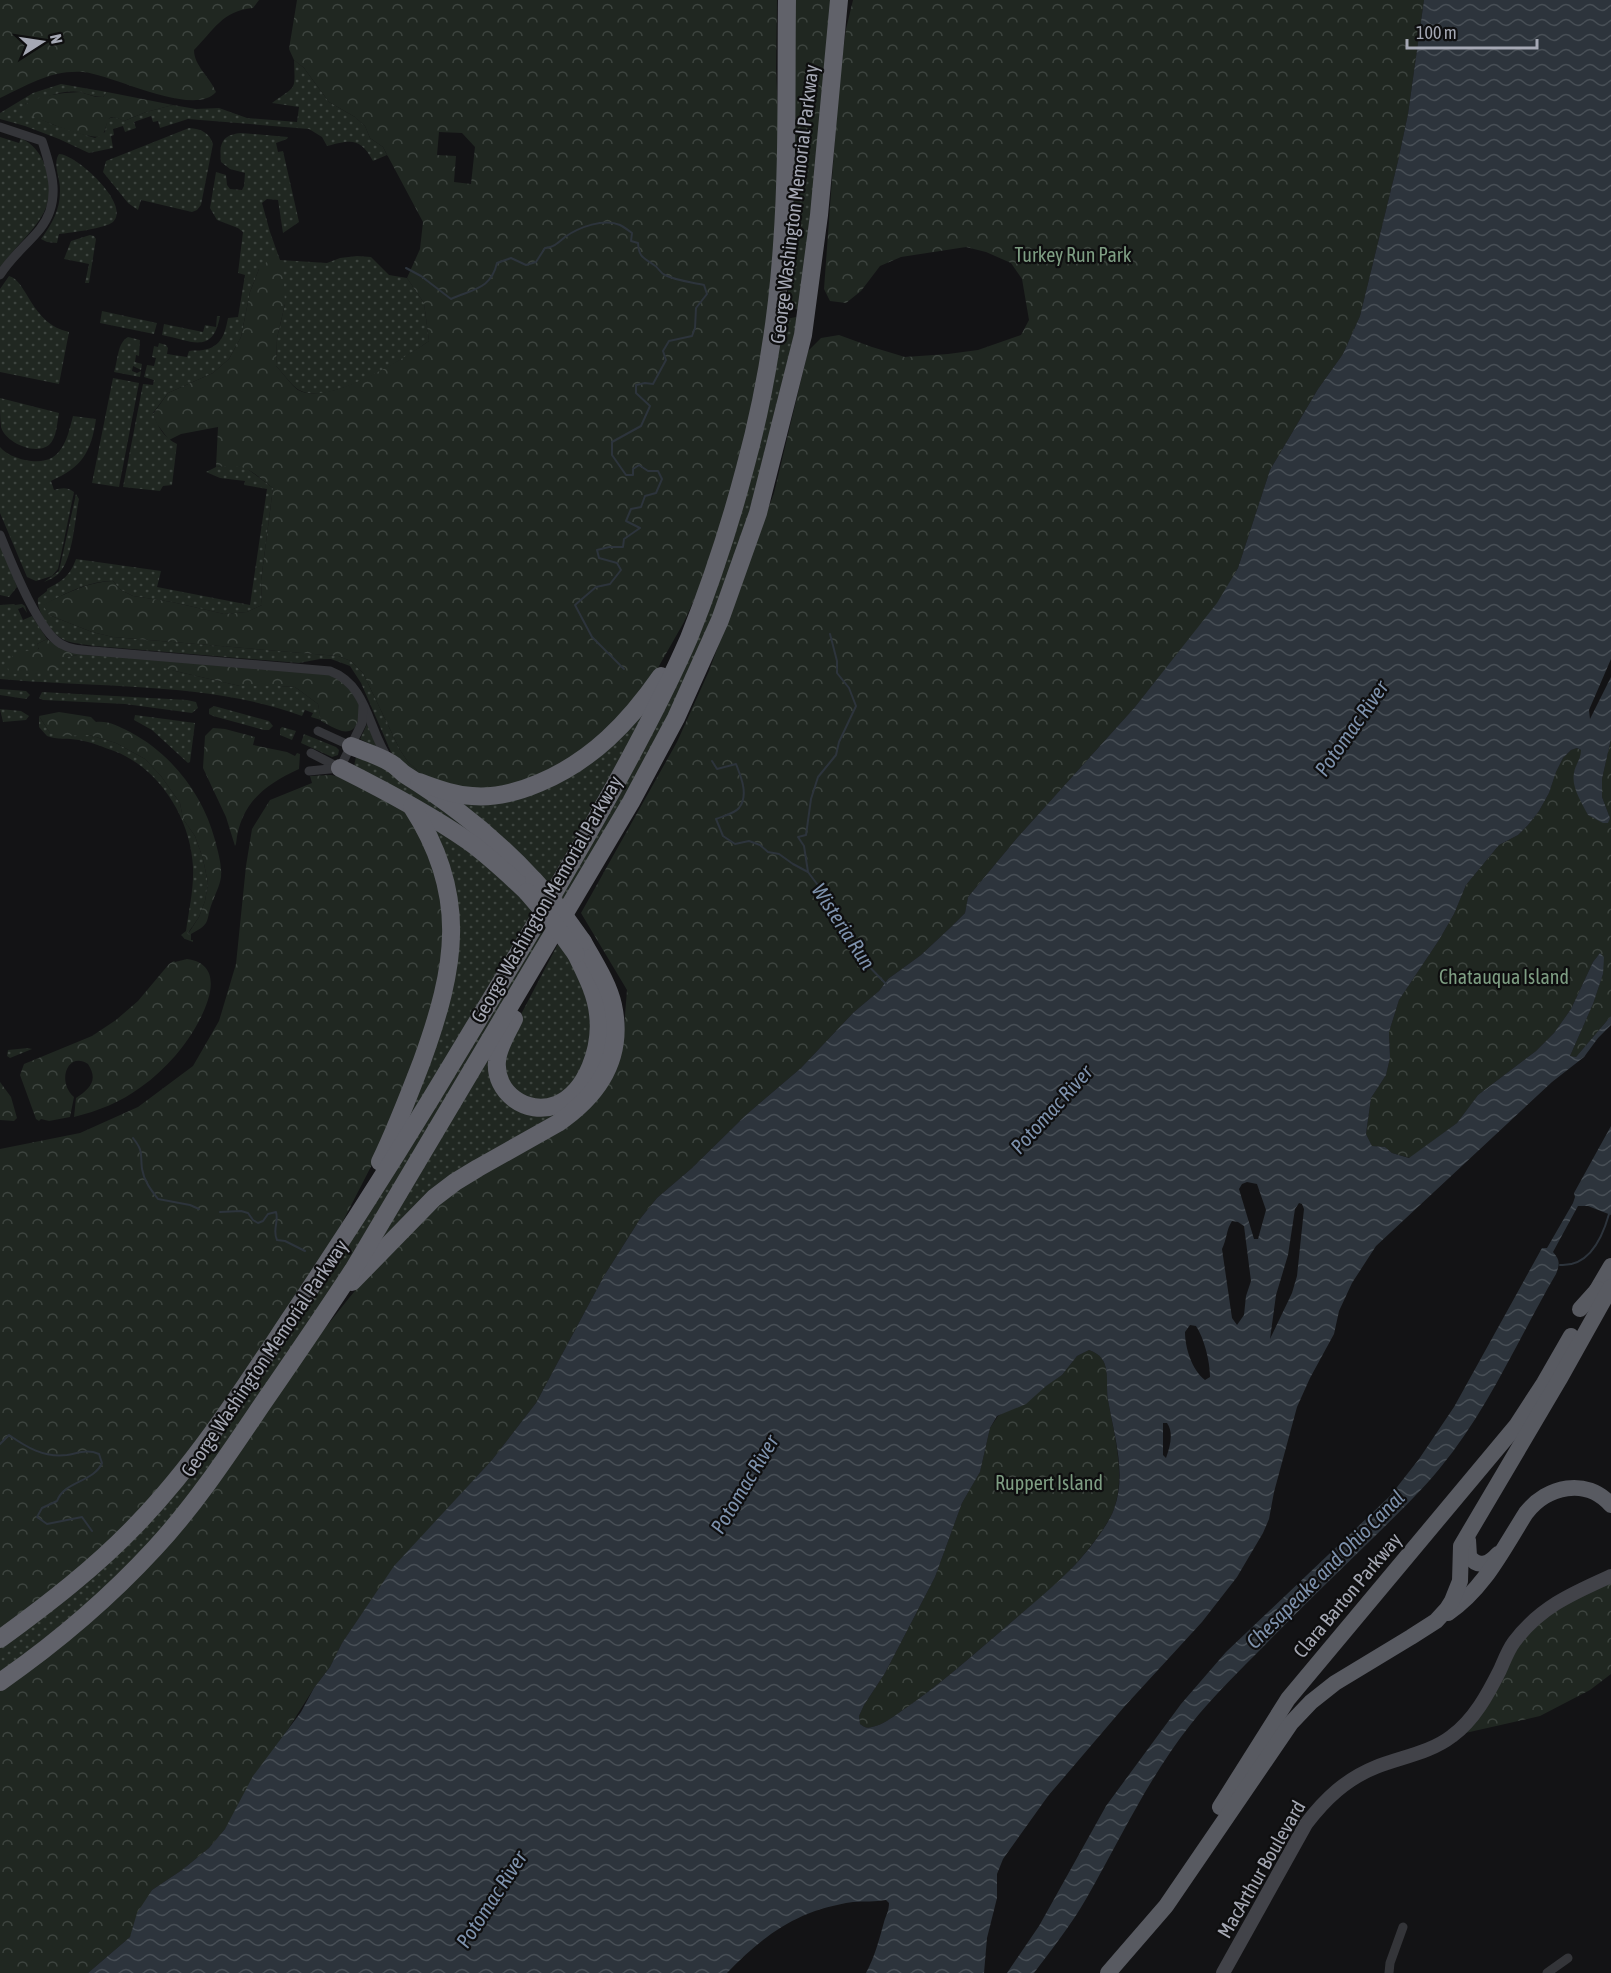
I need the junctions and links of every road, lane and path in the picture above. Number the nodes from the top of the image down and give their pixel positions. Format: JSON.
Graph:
{"nodes":[{"id":1,"x":781,"y":0,"type":"edge"},
{"id":2,"x":787,"y":0,"type":"edge"},
{"id":3,"x":839,"y":0,"type":"edge"},
{"id":4,"x":846,"y":0,"type":"edge"},
{"id":5,"x":837,"y":22,"type":"junction"},
{"id":6,"x":786,"y":45,"type":"junction"},
{"id":7,"x":0,"y":127,"type":"edge"},
{"id":8,"x":0,"y":275,"type":"edge"},
{"id":9,"x":0,"y":535,"type":"edge"},
{"id":10,"x":688,"y":638,"type":"junction"},
{"id":11,"x":363,"y":704,"type":"junction"},
{"id":12,"x":318,"y":731,"type":"dead end"},
{"id":13,"x":351,"y":746,"type":"junction"},
{"id":14,"x":311,"y":753,"type":"dead end"},
{"id":15,"x":391,"y":763,"type":"junction"},
{"id":16,"x":340,"y":768,"type":"junction"},
{"id":17,"x":309,"y":771,"type":"dead end"},
{"id":18,"x":419,"y":782,"type":"junction"},
{"id":19,"x":412,"y":807,"type":"junction"},
{"id":20,"x":531,"y":886,"type":"junction"},
{"id":21,"x":548,"y":942,"type":"junction"},
{"id":22,"x":579,"y":948,"type":"junction"},
{"id":23,"x":345,"y":1236,"type":"junction"},
{"id":24,"x":1611,"y":1266,"type":"edge"},
{"id":25,"x":1604,"y":1288,"type":"edge"},
{"id":26,"x":337,"y":1294,"type":"junction"},
{"id":27,"x":1580,"y":1309,"type":"dead end"},
{"id":28,"x":1547,"y":1361,"type":"dead end"},
{"id":29,"x":1516,"y":1426,"type":"junction"},
{"id":30,"x":1611,"y":1505,"type":"edge"},
{"id":31,"x":1468,"y":1534,"type":"junction"},
{"id":32,"x":1503,"y":1549,"type":"junction"},
{"id":33,"x":1611,"y":1576,"type":"edge"},
{"id":34,"x":1436,"y":1621,"type":"junction"},
{"id":35,"x":0,"y":1639,"type":"edge"},
{"id":36,"x":1328,"y":1648,"type":"junction"},
{"id":37,"x":1357,"y":1669,"type":"junction"},
{"id":38,"x":0,"y":1682,"type":"edge"},
{"id":39,"x":1403,"y":1927,"type":"dead end"},
{"id":40,"x":1146,"y":1928,"type":"junction"},
{"id":41,"x":1568,"y":1958,"type":"dead end"},
{"id":42,"x":1108,"y":1973,"type":"edge"},
{"id":43,"x":1223,"y":1973,"type":"edge"},
{"id":44,"x":1389,"y":1973,"type":"edge"},
{"id":45,"x":1547,"y":1973,"type":"edge"}],
"edges":[{"from":1,"to":6,"type":"highway"},
{"from":2,"to":6,"type":"highway","name":"George Washington Memorial Parkway"},
{"from":3,"to":5,"type":"highway","name":"George Washington Memorial Parkway"},
{"from":4,"to":5,"type":"highway"},
{"from":5,"to":21,"type":"highway","name":"George Washington Memorial Parkway"},
{"from":6,"to":10,"type":"highway","name":"George Washington Memorial Parkway"},
{"from":7,"to":8,"type":"street"},
{"from":9,"to":11,"type":"street"},
{"from":10,"to":18,"type":"highway"},
{"from":10,"to":23,"type":"highway","name":"George Washington Memorial Parkway"},
{"from":11,"to":13,"type":"street"},
{"from":11,"to":15,"type":"street"},
{"from":12,"to":13,"type":"street"},
{"from":13,"to":15,"type":"highway"},
{"from":13,"to":16,"type":"street"},
{"from":14,"to":16,"type":"street"},
{"from":15,"to":18,"type":"highway"},
{"from":16,"to":17,"type":"street"},
{"from":16,"to":19,"type":"highway"},
{"from":18,"to":20,"type":"highway"},
{"from":19,"to":20,"type":"highway"},
{"from":19,"to":23,"type":"highway"},
{"from":20,"to":22,"type":"highway","bridge":true},
{"from":21,"to":22,"type":"highway"},
{"from":21,"to":26,"type":"highway","name":"George Washington Memorial Parkway"},
{"from":22,"to":26,"type":"highway"},
{"from":23,"to":35,"type":"highway","name":"George Washington Memorial Parkway"},
{"from":24,"to":25,"type":"highway","name":"Clara Barton Parkway"},
{"from":25,"to":27,"type":"highway"},
{"from":25,"to":29,"type":"highway","name":"Clara Barton Parkway"},
{"from":25,"to":31,"type":"highway","name":"Clara Barton Parkway"},
{"from":26,"to":38,"type":"highway","name":"George Washington Memorial Parkway"},
{"from":28,"to":29,"type":"highway"},
{"from":29,"to":36,"type":"highway","name":"Clara Barton Parkway"},
{"from":30,"to":32,"type":"highway"},
{"from":31,"to":32,"type":"highway"},
{"from":31,"to":34,"type":"highway","name":"Clara Barton Parkway"},
{"from":32,"to":34,"type":"highway"},
{"from":33,"to":43,"type":"main road","name":"MacArthur Boulevard"},
{"from":34,"to":37,"type":"highway","name":"Clara Barton Parkway"},
{"from":36,"to":37,"type":"highway"},
{"from":36,"to":40,"type":"highway","name":"Clara Barton Parkway"},
{"from":37,"to":40,"type":"highway","name":"Clara Barton Parkway"},
{"from":39,"to":44,"type":"street"},
{"from":40,"to":42,"type":"highway","name":"Clara Barton Parkway"},
{"from":41,"to":45,"type":"street"}]}
